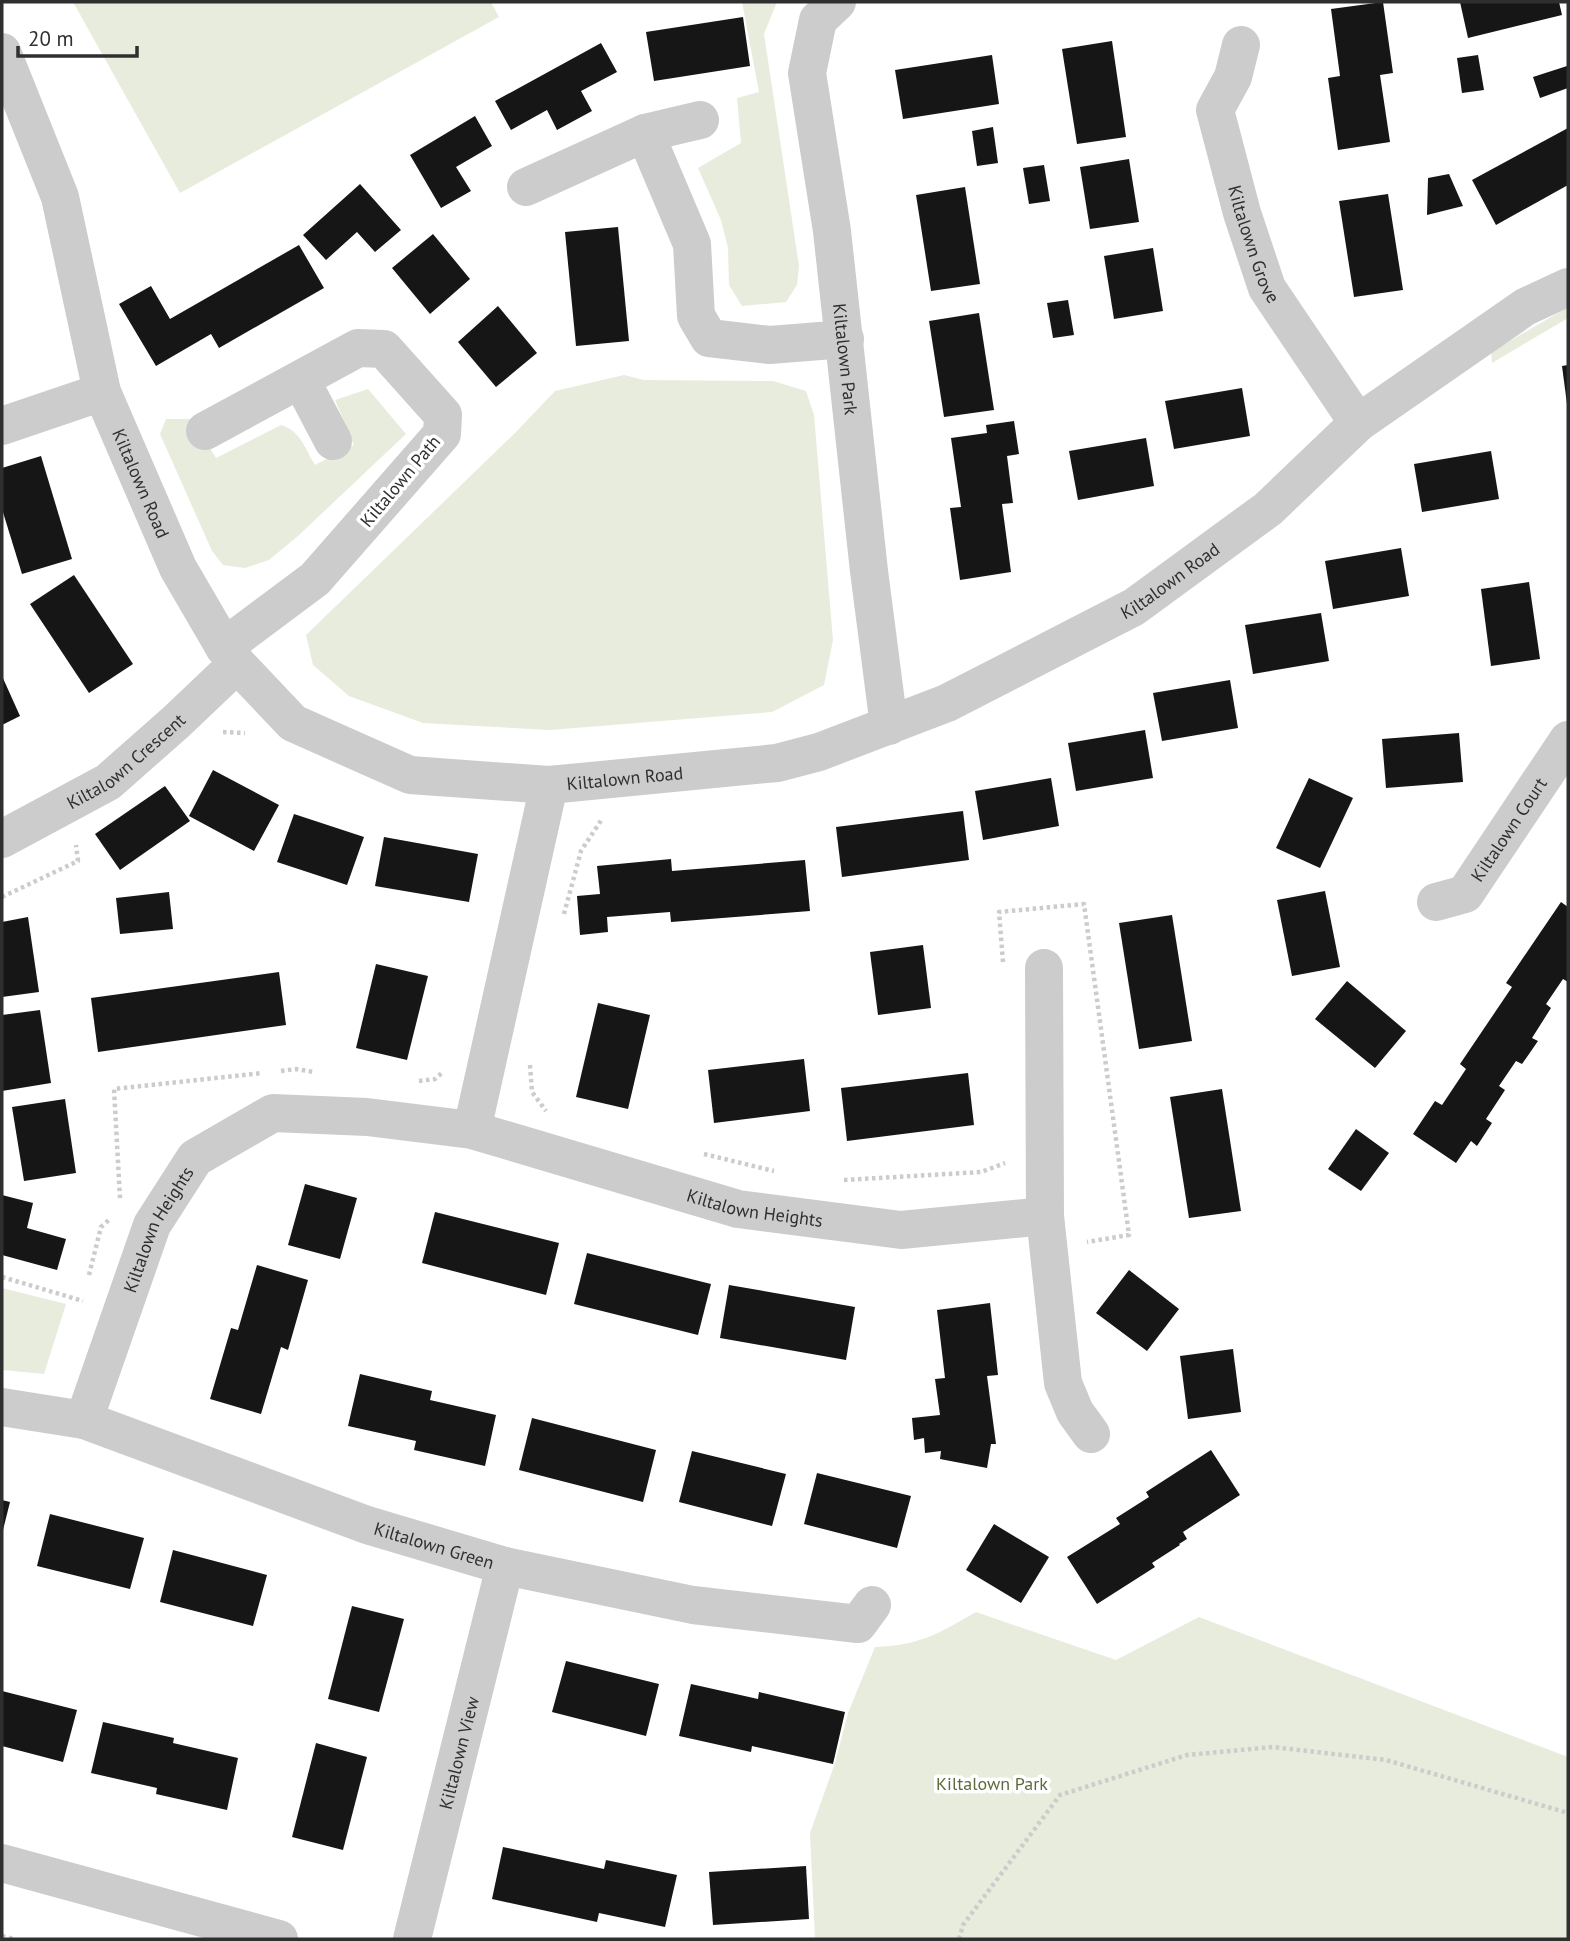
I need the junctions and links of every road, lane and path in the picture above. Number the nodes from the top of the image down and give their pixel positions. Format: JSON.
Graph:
{"nodes":[{"id":1,"x":837,"y":2,"type":"edge"},
{"id":2,"x":1241,"y":46,"type":"dead end"},
{"id":3,"x":2,"y":51,"type":"edge"},
{"id":4,"x":700,"y":120,"type":"dead end"},
{"id":5,"x":645,"y":133,"type":"junction"},
{"id":6,"x":526,"y":187,"type":"dead end"},
{"id":7,"x":1568,"y":287,"type":"edge"},
{"id":8,"x":845,"y":340,"type":"junction"},
{"id":9,"x":301,"y":380,"type":"junction"},
{"id":10,"x":102,"y":392,"type":"junction"},
{"id":11,"x":1358,"y":423,"type":"junction"},
{"id":12,"x":2,"y":426,"type":"edge"},
{"id":13,"x":205,"y":432,"type":"dead end"},
{"id":14,"x":333,"y":441,"type":"dead end"},
{"id":15,"x":230,"y":655,"type":"junction"},
{"id":16,"x":889,"y":726,"type":"junction"},
{"id":17,"x":219,"y":733,"type":"dead end"},
{"id":18,"x":254,"y":737,"type":"dead end"},
{"id":19,"x":1568,"y":740,"type":"edge"},
{"id":20,"x":549,"y":785,"type":"junction"},
{"id":21,"x":612,"y":816,"type":"dead end"},
{"id":22,"x":74,"y":835,"type":"dead end"},
{"id":23,"x":2,"y":839,"type":"edge"},
{"id":24,"x":2,"y":897,"type":"edge"},
{"id":25,"x":1436,"y":902,"type":"dead end"},
{"id":26,"x":564,"y":917,"type":"dead end"},
{"id":27,"x":1003,"y":967,"type":"dead end"},
{"id":28,"x":1044,"y":968,"type":"dead end"},
{"id":29,"x":529,"y":1057,"type":"dead end"},
{"id":30,"x":451,"y":1065,"type":"dead end"},
{"id":31,"x":320,"y":1073,"type":"dead end"},
{"id":32,"x":408,"y":1083,"type":"dead end"},
{"id":33,"x":552,"y":1119,"type":"dead end"},
{"id":34,"x":472,"y":1129,"type":"junction"},
{"id":35,"x":1010,"y":1152,"type":"dead end"},
{"id":36,"x":700,"y":1153,"type":"dead end"},
{"id":37,"x":781,"y":1172,"type":"dead end"},
{"id":38,"x":835,"y":1181,"type":"dead end"},
{"id":39,"x":121,"y":1210,"type":"dead end"},
{"id":40,"x":1045,"y":1216,"type":"junction"},
{"id":41,"x":111,"y":1219,"type":"dead end"},
{"id":42,"x":1078,"y":1244,"type":"dead end"},
{"id":43,"x":2,"y":1277,"type":"edge"},
{"id":44,"x":89,"y":1277,"type":"dead end"},
{"id":45,"x":86,"y":1290,"type":"dead end"},
{"id":46,"x":2,"y":1407,"type":"edge"},
{"id":47,"x":84,"y":1420,"type":"junction"},
{"id":48,"x":1091,"y":1434,"type":"dead end"},
{"id":49,"x":505,"y":1566,"type":"junction"},
{"id":50,"x":872,"y":1605,"type":"dead end"},
{"id":51,"x":1568,"y":1813,"type":"edge"},
{"id":52,"x":2,"y":1863,"type":"edge"},
{"id":53,"x":2,"y":1936,"type":"edge"},
{"id":54,"x":14,"y":1939,"type":"edge"},
{"id":55,"x":279,"y":1939,"type":"edge"},
{"id":56,"x":412,"y":1939,"type":"edge"},
{"id":57,"x":959,"y":1939,"type":"edge"}],
"edges":[{"from":1,"to":8,"type":"street","name":"Kiltalown Park"},
{"from":2,"to":11,"type":"street","name":"Kiltalown Grove"},
{"from":3,"to":10,"type":"street","name":"Kiltalown Road"},
{"from":4,"to":5,"type":"street"},
{"from":5,"to":6,"type":"street"},
{"from":5,"to":8,"type":"street"},
{"from":7,"to":11,"type":"street","name":"Kiltalown Road"},
{"from":8,"to":16,"type":"street","name":"Kiltalown Park"},
{"from":9,"to":13,"type":"street","name":"Kiltalown Path"},
{"from":9,"to":14,"type":"street"},
{"from":9,"to":15,"type":"street","name":"Kiltalown Path"},
{"from":10,"to":12,"type":"street"},
{"from":10,"to":15,"type":"street","name":"Kiltalown Road"},
{"from":11,"to":16,"type":"street","name":"Kiltalown Road"},
{"from":15,"to":20,"type":"street","name":"Kiltalown Road"},
{"from":15,"to":23,"type":"street","name":"Kiltalown Crescent"},
{"from":16,"to":20,"type":"street","name":"Kiltalown Road"},
{"from":17,"to":18,"type":"path"},
{"from":19,"to":25,"type":"street","name":"Kiltalown Court"},
{"from":20,"to":34,"type":"street"},
{"from":21,"to":26,"type":"path"},
{"from":22,"to":24,"type":"path"},
{"from":27,"to":42,"type":"path"},
{"from":28,"to":40,"type":"street"},
{"from":29,"to":33,"type":"path"},
{"from":30,"to":32,"type":"path"},
{"from":31,"to":39,"type":"path"},
{"from":34,"to":40,"type":"street","name":"Kiltalown Heights"},
{"from":34,"to":47,"type":"street","name":"Kiltalown Heights"},
{"from":35,"to":38,"type":"path"},
{"from":36,"to":37,"type":"path"},
{"from":40,"to":48,"type":"street"},
{"from":41,"to":44,"type":"path"},
{"from":43,"to":45,"type":"path"},
{"from":46,"to":47,"type":"street","name":"Kiltalown Green"},
{"from":47,"to":49,"type":"street","name":"Kiltalown Green"},
{"from":49,"to":50,"type":"street","name":"Kiltalown Green"},
{"from":49,"to":56,"type":"street","name":"Kiltalown View"},
{"from":51,"to":57,"type":"path"},
{"from":52,"to":55,"type":"street"},
{"from":53,"to":54,"type":"path"}]}
